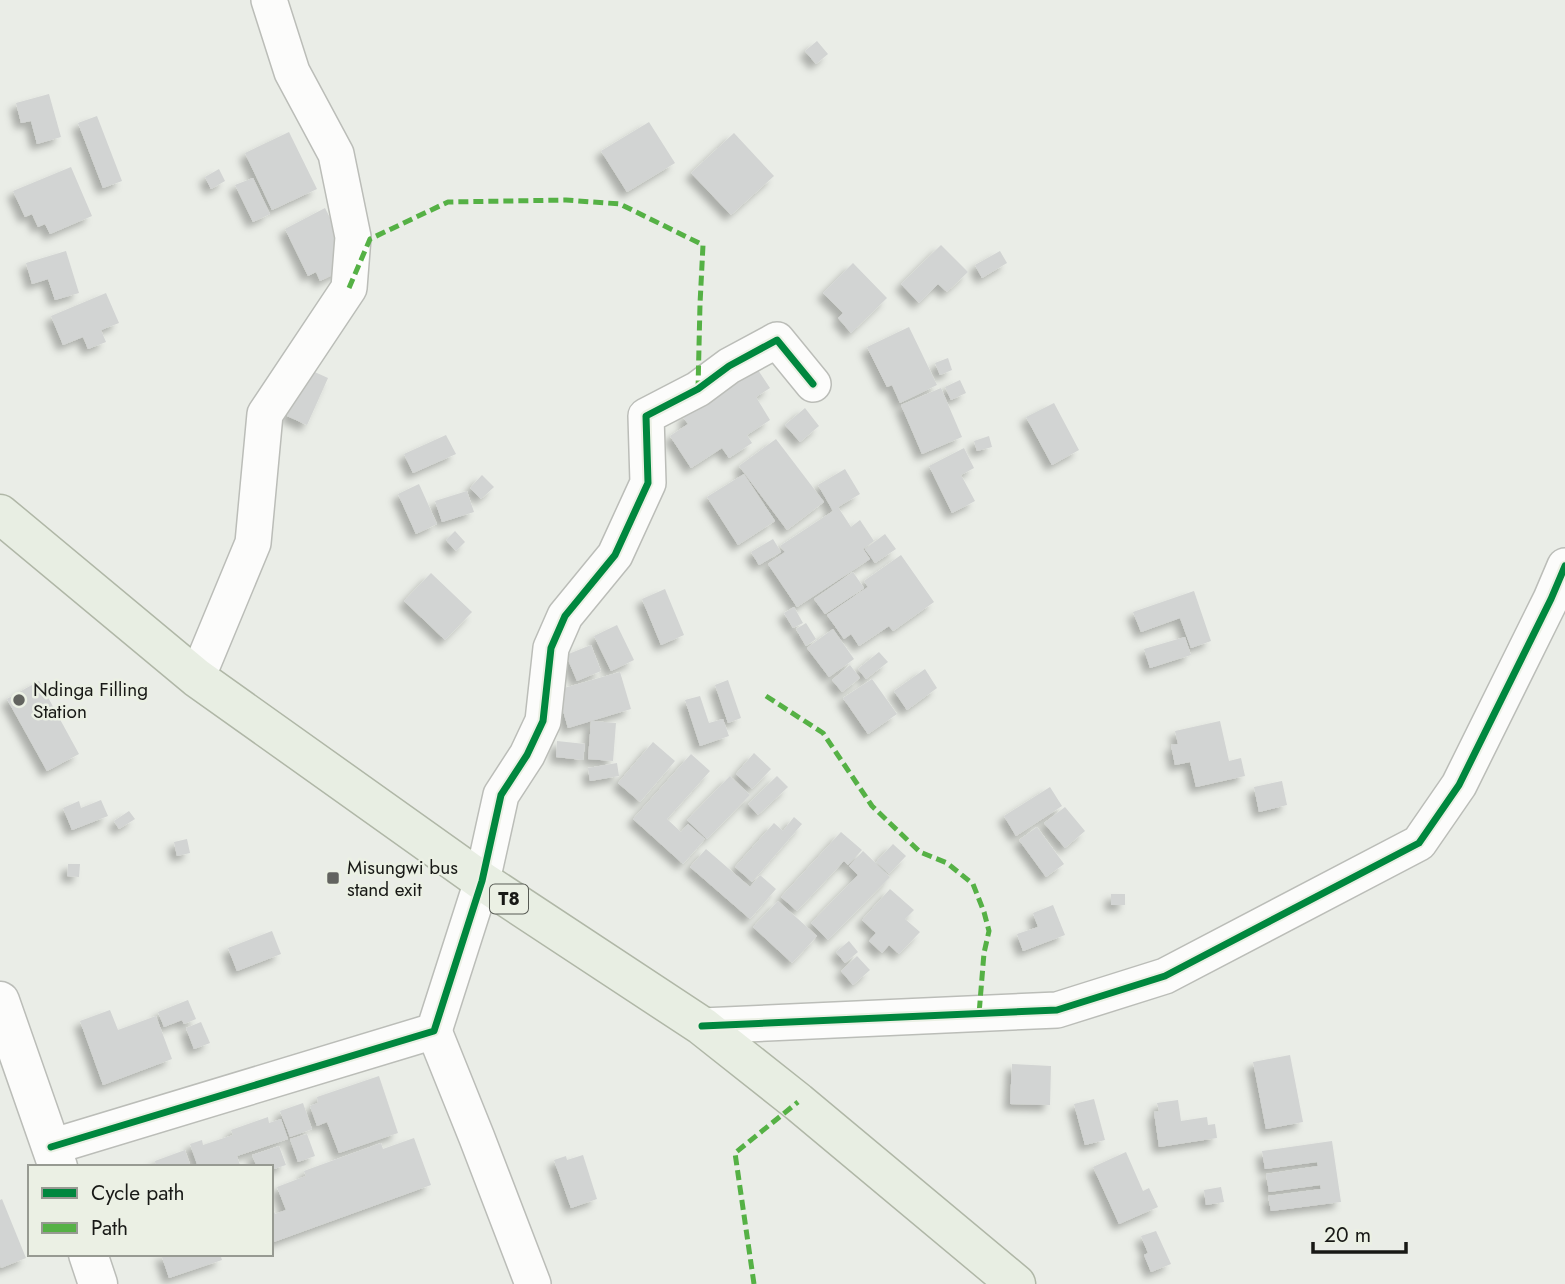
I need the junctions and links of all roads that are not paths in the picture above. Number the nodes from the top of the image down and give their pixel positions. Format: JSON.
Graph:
{"nodes":[{"id":1,"x":270,"y":0,"type":"edge"},
{"id":2,"x":813,"y":384,"type":"dead end"},
{"id":3,"x":0,"y":514,"type":"edge"},
{"id":4,"x":1565,"y":566,"type":"edge"},
{"id":5,"x":197,"y":678,"type":"junction"},
{"id":6,"x":482,"y":881,"type":"junction"},
{"id":7,"x":0,"y":1001,"type":"edge"},
{"id":8,"x":702,"y":1026,"type":"junction"},
{"id":9,"x":434,"y":1031,"type":"junction"},
{"id":10,"x":55,"y":1157,"type":"edge"},
{"id":11,"x":89,"y":1256,"type":"edge"},
{"id":12,"x":97,"y":1284,"type":"edge"},
{"id":13,"x":533,"y":1284,"type":"edge"},
{"id":14,"x":1016,"y":1284,"type":"edge"}],
"edges":[{"from":1,"to":5,"type":"street"},
{"from":2,"to":6,"type":"street"},
{"from":3,"to":5,"type":"highway","number":"T8"},
{"from":4,"to":8,"type":"street"},
{"from":5,"to":6,"type":"highway","number":"T8"},
{"from":6,"to":8,"type":"highway","number":"T8"},
{"from":6,"to":9,"type":"street"},
{"from":7,"to":10,"type":"street"},
{"from":8,"to":14,"type":"highway","number":"T8"},
{"from":9,"to":10,"type":"street"},
{"from":9,"to":13,"type":"street"},
{"from":11,"to":12,"type":"street"}]}
